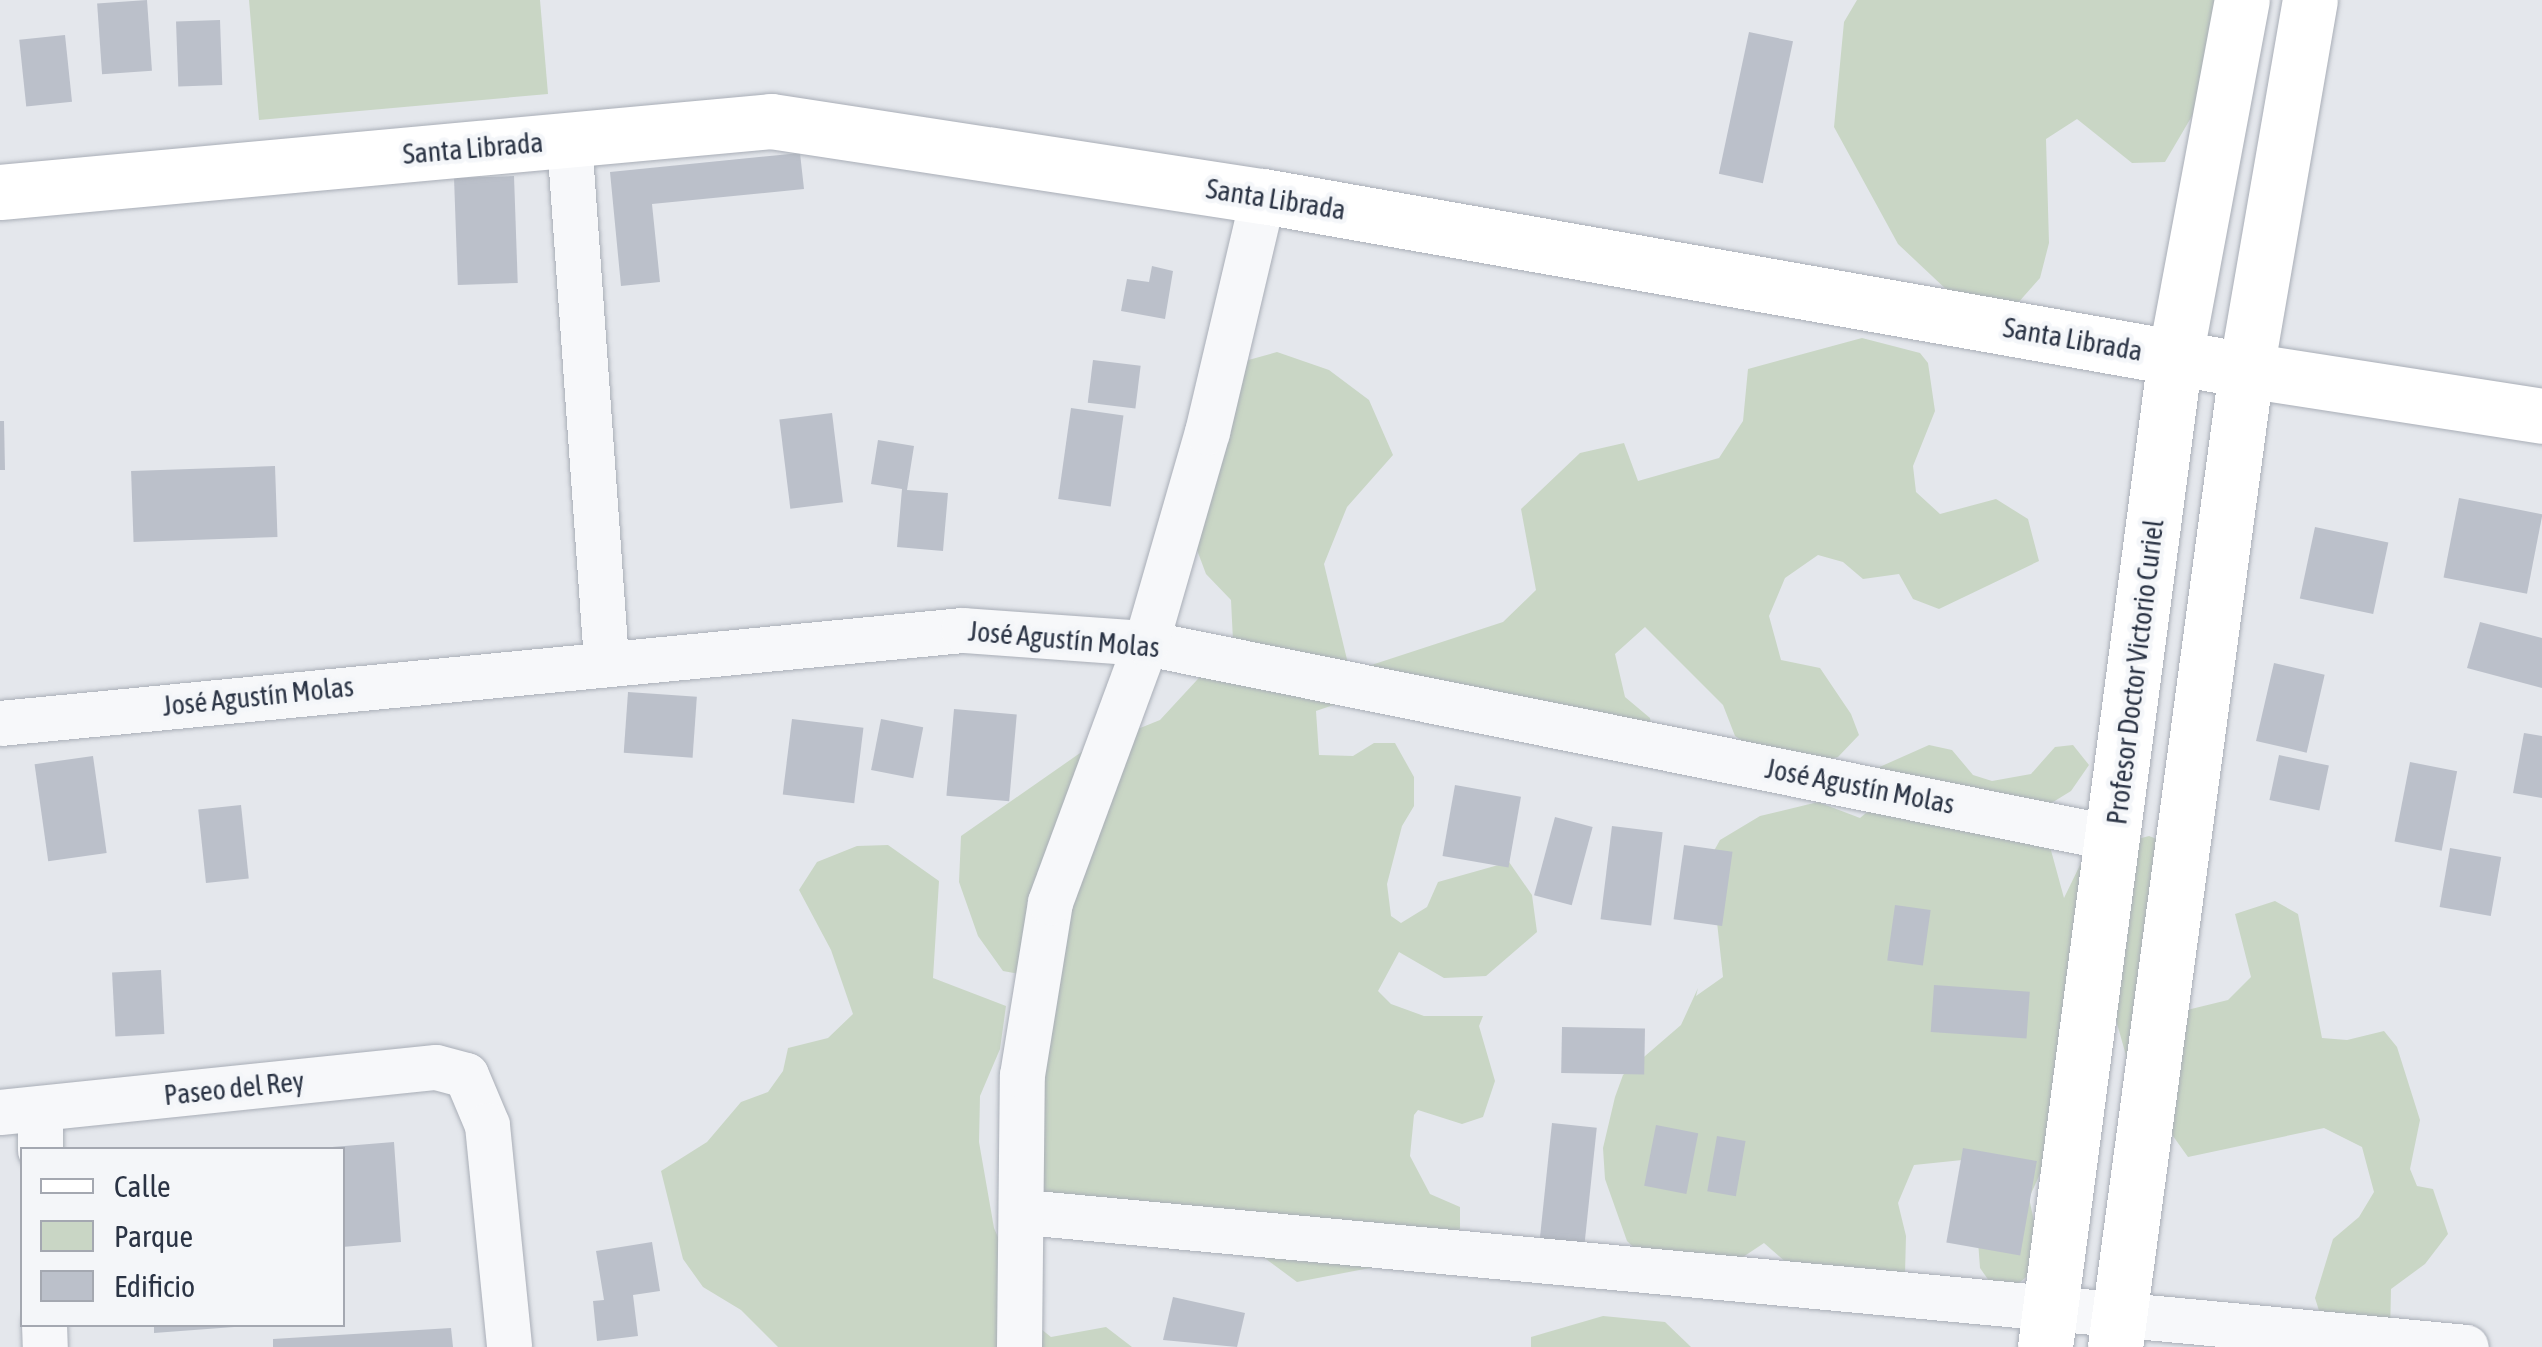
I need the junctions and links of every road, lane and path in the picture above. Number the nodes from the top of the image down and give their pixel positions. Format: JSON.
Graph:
{"nodes":[{"id":1,"x":2242,"y":0,"type":"edge"},
{"id":2,"x":2310,"y":0,"type":"edge"},
{"id":3,"x":570,"y":140,"type":"junction"},
{"id":4,"x":0,"y":192,"type":"edge"},
{"id":5,"x":1263,"y":196,"type":"junction"},
{"id":6,"x":2175,"y":357,"type":"junction"},
{"id":7,"x":2246,"y":370,"type":"junction"},
{"id":8,"x":2542,"y":416,"type":"edge"},
{"id":9,"x":1146,"y":643,"type":"junction"},
{"id":10,"x":606,"y":660,"type":"junction"},
{"id":11,"x":0,"y":722,"type":"edge"},
{"id":12,"x":2114,"y":838,"type":"junction"},
{"id":13,"x":27,"y":1123,"type":"edge"},
{"id":14,"x":1025,"y":1212,"type":"junction"},
{"id":15,"x":2048,"y":1327,"type":"edge"},
{"id":16,"x":2116,"y":1331,"type":"edge"},
{"id":17,"x":509,"y":1347,"type":"edge"},
{"id":18,"x":1020,"y":1347,"type":"edge"},
{"id":19,"x":2466,"y":1347,"type":"edge"}],
"edges":[{"from":1,"to":6,"type":"main road","name":"Profesor Doctor Victorio Curiel"},
{"from":2,"to":7,"type":"main road"},
{"from":3,"to":4,"type":"main road","name":"Santa Librada"},
{"from":3,"to":5,"type":"main road","name":"Santa Librada"},
{"from":3,"to":10,"type":"street"},
{"from":5,"to":6,"type":"main road","name":"Santa Librada"},
{"from":5,"to":9,"type":"street"},
{"from":6,"to":7,"type":"main road","name":"Santa Librada"},
{"from":6,"to":12,"type":"main road","name":"Profesor Doctor Victorio Curiel"},
{"from":7,"to":8,"type":"main road","name":"Santa Librada"},
{"from":7,"to":16,"type":"main road"},
{"from":9,"to":10,"type":"street","name":"José Agustín Molas"},
{"from":9,"to":12,"type":"street","name":"José Agustín Molas"},
{"from":9,"to":14,"type":"street"},
{"from":10,"to":11,"type":"street","name":"José Agustín Molas"},
{"from":12,"to":15,"type":"main road","name":"Profesor Doctor Victorio Curiel"},
{"from":13,"to":17,"type":"street","name":"Paseo del Rey"},
{"from":14,"to":15,"type":"street"},
{"from":14,"to":18,"type":"street"},
{"from":15,"to":16,"type":"street"},
{"from":16,"to":19,"type":"street"}]}
